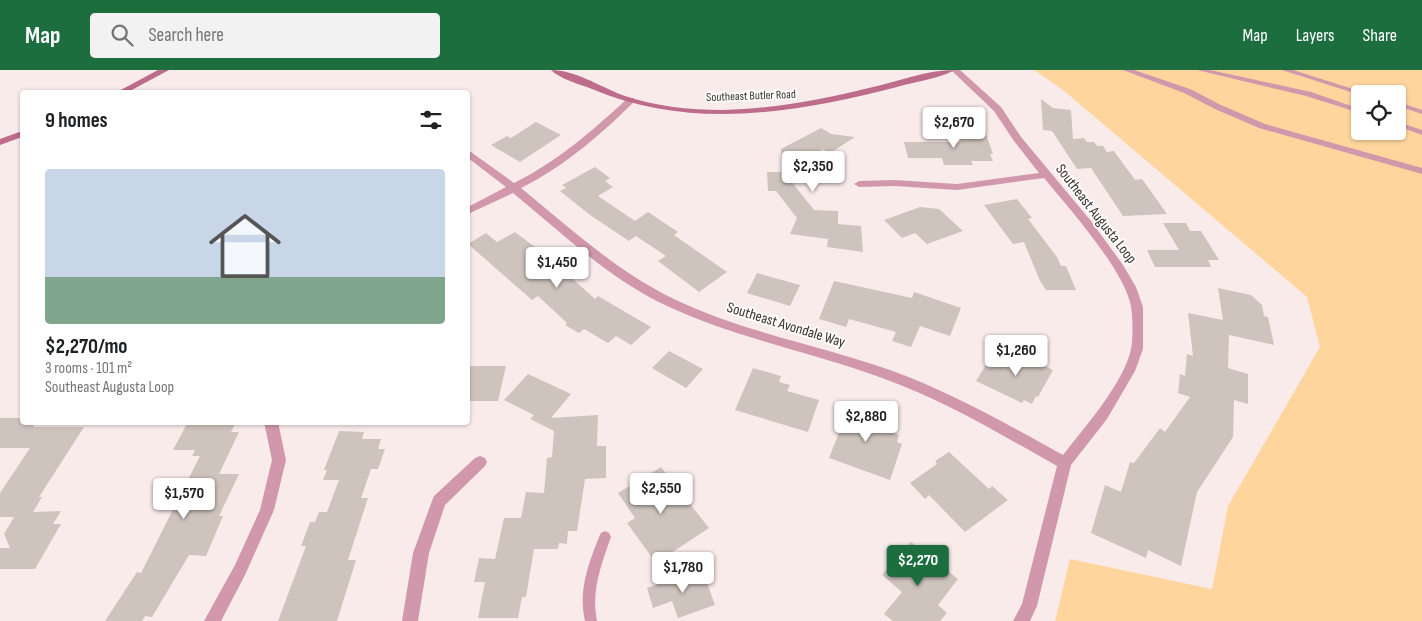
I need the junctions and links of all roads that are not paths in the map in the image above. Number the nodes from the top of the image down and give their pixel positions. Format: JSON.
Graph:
{"nodes":[{"id":1,"x":165,"y":70,"type":"edge"},
{"id":2,"x":555,"y":70,"type":"edge"},
{"id":3,"x":950,"y":70,"type":"edge"},
{"id":4,"x":954,"y":70,"type":"edge"},
{"id":5,"x":1127,"y":70,"type":"edge"},
{"id":6,"x":1286,"y":70,"type":"edge"},
{"id":7,"x":1207,"y":71,"type":"edge"},
{"id":8,"x":126,"y":90,"type":"edge"},
{"id":9,"x":1351,"y":90,"type":"edge"},
{"id":10,"x":631,"y":100,"type":"junction"},
{"id":11,"x":1406,"y":107,"type":"edge"},
{"id":12,"x":1351,"y":108,"type":"edge"},
{"id":13,"x":1422,"y":112,"type":"edge"},
{"id":14,"x":1406,"y":127,"type":"edge"},
{"id":15,"x":1422,"y":133,"type":"edge"},
{"id":16,"x":20,"y":135,"type":"edge"},
{"id":17,"x":0,"y":142,"type":"edge"},
{"id":18,"x":470,"y":156,"type":"edge"},
{"id":19,"x":1422,"y":171,"type":"edge"},
{"id":20,"x":1046,"y":175,"type":"junction"},
{"id":21,"x":859,"y":184,"type":"dead end"},
{"id":22,"x":514,"y":190,"type":"junction"},
{"id":23,"x":470,"y":210,"type":"edge"},
{"id":24,"x":272,"y":425,"type":"edge"},
{"id":25,"x":480,"y":462,"type":"dead end"},
{"id":26,"x":1065,"y":463,"type":"junction"},
{"id":27,"x":605,"y":537,"type":"dead end"},
{"id":28,"x":212,"y":621,"type":"edge"},
{"id":29,"x":410,"y":621,"type":"edge"},
{"id":30,"x":591,"y":621,"type":"edge"},
{"id":31,"x":1021,"y":621,"type":"edge"}],
"edges":[{"from":1,"to":8,"type":"main road"},
{"from":2,"to":10,"type":"main road","name":"Southeast Butler Road"},
{"from":3,"to":10,"type":"main road","name":"Southeast Butler Road"},
{"from":4,"to":20,"type":"street","name":"Southeast Augusta Loop"},
{"from":5,"to":19,"type":"lane"},
{"from":6,"to":9,"type":"lane"},
{"from":7,"to":12,"type":"lane"},
{"from":10,"to":22,"type":"street"},
{"from":11,"to":13,"type":"lane"},
{"from":14,"to":15,"type":"lane"},
{"from":16,"to":17,"type":"main road"},
{"from":18,"to":22,"type":"street","name":"Southeast Avondale Way"},
{"from":20,"to":21,"type":"street"},
{"from":20,"to":26,"type":"street","name":"Southeast Augusta Loop"},
{"from":22,"to":23,"type":"street"},
{"from":22,"to":26,"type":"street","name":"Southeast Avondale Way"},
{"from":24,"to":28,"type":"street"},
{"from":25,"to":29,"type":"street"},
{"from":26,"to":31,"type":"street","name":"Southeast Augusta Loop"},
{"from":27,"to":30,"type":"lane"}]}
